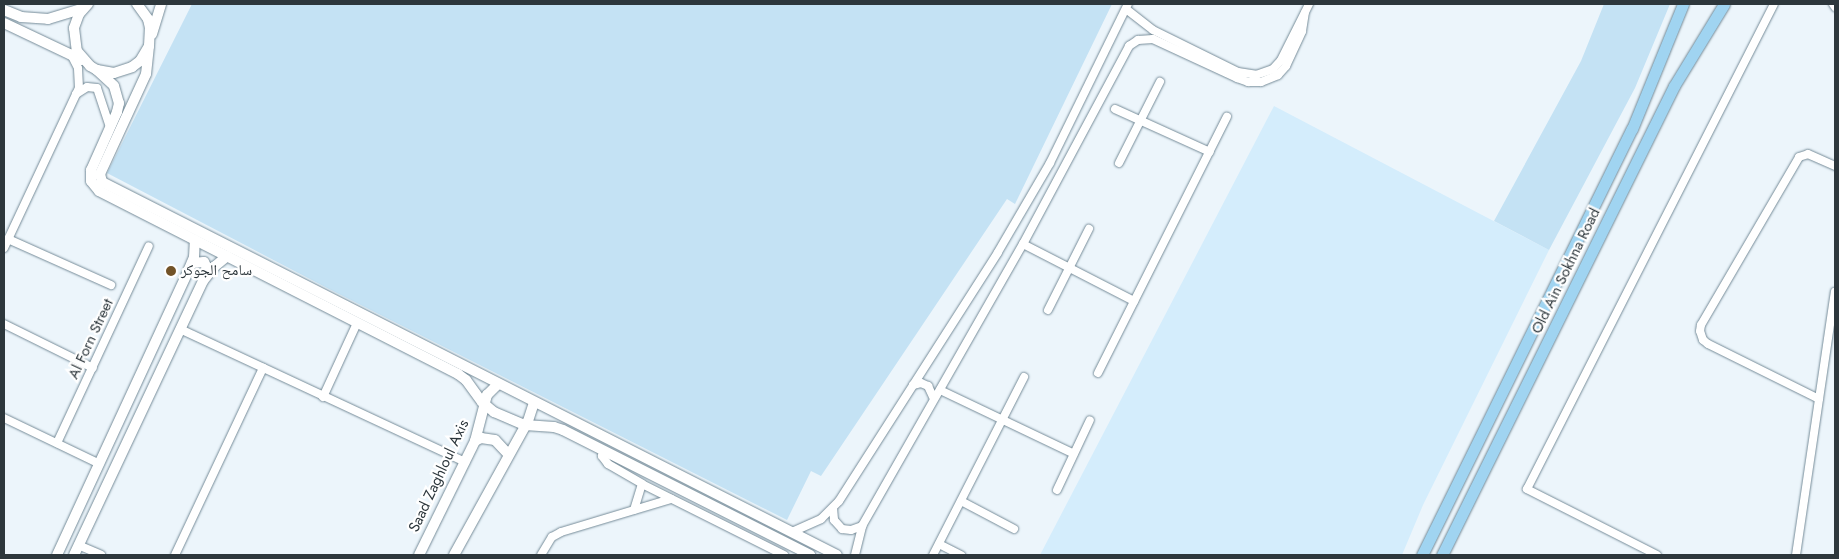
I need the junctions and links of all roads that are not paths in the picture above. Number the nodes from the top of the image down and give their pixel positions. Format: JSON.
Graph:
{"nodes":[{"id":1,"x":137,"y":4,"type":"edge"},
{"id":2,"x":161,"y":4,"type":"edge"},
{"id":3,"x":1309,"y":4,"type":"edge"},
{"id":4,"x":1683,"y":4,"type":"edge"},
{"id":5,"x":1724,"y":4,"type":"edge"},
{"id":6,"x":1774,"y":4,"type":"edge"},
{"id":7,"x":1833,"y":4,"type":"edge"},
{"id":8,"x":86,"y":6,"type":"edge"},
{"id":9,"x":1127,"y":6,"type":"edge"},
{"id":10,"x":1835,"y":7,"type":"edge"},
{"id":11,"x":4,"y":10,"type":"edge"},
{"id":12,"x":1305,"y":13,"type":"junction"},
{"id":13,"x":4,"y":23,"type":"edge"},
{"id":14,"x":1148,"y":26,"type":"junction"},
{"id":15,"x":1142,"y":39,"type":"junction"},
{"id":16,"x":150,"y":42,"type":"junction"},
{"id":17,"x":71,"y":54,"type":"junction"},
{"id":18,"x":83,"y":60,"type":"junction"},
{"id":19,"x":97,"y":70,"type":"junction"},
{"id":20,"x":1160,"y":82,"type":"dead end"},
{"id":21,"x":76,"y":94,"type":"junction"},
{"id":22,"x":1115,"y":109,"type":"dead end"},
{"id":23,"x":1227,"y":117,"type":"dead end"},
{"id":24,"x":1140,"y":121,"type":"junction"},
{"id":25,"x":110,"y":127,"type":"junction"},
{"id":26,"x":1210,"y":152,"type":"junction"},
{"id":27,"x":1119,"y":163,"type":"dead end"},
{"id":28,"x":1835,"y":166,"type":"edge"},
{"id":29,"x":1089,"y":229,"type":"dead end"},
{"id":30,"x":8,"y":239,"type":"junction"},
{"id":31,"x":195,"y":240,"type":"junction"},
{"id":32,"x":1023,"y":244,"type":"junction"},
{"id":33,"x":149,"y":246,"type":"dead end"},
{"id":34,"x":4,"y":248,"type":"edge"},
{"id":35,"x":227,"y":256,"type":"junction"},
{"id":36,"x":192,"y":262,"type":"junction"},
{"id":37,"x":1069,"y":268,"type":"junction"},
{"id":38,"x":209,"y":272,"type":"junction"},
{"id":39,"x":111,"y":285,"type":"dead end"},
{"id":40,"x":1835,"y":292,"type":"edge"},
{"id":41,"x":1134,"y":301,"type":"junction"},
{"id":42,"x":1048,"y":310,"type":"dead end"},
{"id":43,"x":357,"y":323,"type":"junction"},
{"id":44,"x":4,"y":324,"type":"edge"},
{"id":45,"x":180,"y":329,"type":"junction"},
{"id":46,"x":93,"y":368,"type":"junction"},
{"id":47,"x":263,"y":368,"type":"junction"},
{"id":48,"x":1098,"y":373,"type":"dead end"},
{"id":49,"x":1024,"y":377,"type":"dead end"},
{"id":50,"x":498,"y":384,"type":"junction"},
{"id":51,"x":913,"y":385,"type":"junction"},
{"id":52,"x":940,"y":390,"type":"junction"},
{"id":53,"x":324,"y":397,"type":"junction"},
{"id":54,"x":934,"y":399,"type":"junction"},
{"id":55,"x":1819,"y":399,"type":"junction"},
{"id":56,"x":534,"y":402,"type":"junction"},
{"id":57,"x":485,"y":405,"type":"junction"},
{"id":58,"x":4,"y":420,"type":"edge"},
{"id":59,"x":1002,"y":420,"type":"junction"},
{"id":60,"x":1090,"y":420,"type":"dead end"},
{"id":61,"x":525,"y":425,"type":"junction"},
{"id":62,"x":475,"y":441,"type":"junction"},
{"id":63,"x":57,"y":443,"type":"junction"},
{"id":64,"x":603,"y":451,"type":"junction"},
{"id":65,"x":508,"y":454,"type":"junction"},
{"id":66,"x":1074,"y":454,"type":"junction"},
{"id":67,"x":464,"y":462,"type":"junction"},
{"id":68,"x":100,"y":464,"type":"junction"},
{"id":69,"x":642,"y":484,"type":"junction"},
{"id":70,"x":1057,"y":490,"type":"dead end"},
{"id":71,"x":672,"y":499,"type":"junction"},
{"id":72,"x":961,"y":501,"type":"junction"},
{"id":73,"x":833,"y":508,"type":"junction"},
{"id":74,"x":634,"y":510,"type":"junction"},
{"id":75,"x":862,"y":526,"type":"junction"},
{"id":76,"x":1014,"y":528,"type":"dead end"},
{"id":77,"x":792,"y":532,"type":"junction"},
{"id":78,"x":939,"y":544,"type":"junction"},
{"id":79,"x":78,"y":545,"type":"junction"},
{"id":80,"x":57,"y":555,"type":"edge"},
{"id":81,"x":74,"y":555,"type":"edge"},
{"id":82,"x":101,"y":555,"type":"edge"},
{"id":83,"x":175,"y":555,"type":"edge"},
{"id":84,"x":419,"y":555,"type":"edge"},
{"id":85,"x":454,"y":555,"type":"edge"},
{"id":86,"x":540,"y":555,"type":"edge"},
{"id":87,"x":784,"y":555,"type":"edge"},
{"id":88,"x":810,"y":555,"type":"edge"},
{"id":89,"x":837,"y":555,"type":"edge"},
{"id":90,"x":855,"y":555,"type":"edge"},
{"id":91,"x":933,"y":555,"type":"edge"},
{"id":92,"x":961,"y":555,"type":"edge"},
{"id":93,"x":1422,"y":555,"type":"edge"},
{"id":94,"x":1442,"y":555,"type":"edge"},
{"id":95,"x":1657,"y":555,"type":"edge"},
{"id":96,"x":1796,"y":555,"type":"edge"}],
"edges":[{"from":1,"to":16,"type":"main road"},
{"from":2,"to":16,"type":"main road"},
{"from":3,"to":12,"type":"street"},
{"from":4,"to":93,"type":"main road","name":"Old Ain Sokhna Road"},
{"from":5,"to":94,"type":"main road","name":"Old Ain Sokhna Road"},
{"from":6,"to":95,"type":"street"},
{"from":7,"to":10,"type":"street"},
{"from":8,"to":11,"type":"main road"},
{"from":8,"to":18,"type":"main road"},
{"from":9,"to":14,"type":"street"},
{"from":9,"to":51,"type":"street"},
{"from":12,"to":14,"type":"street"},
{"from":12,"to":15,"type":"street"},
{"from":13,"to":17,"type":"main road"},
{"from":14,"to":15,"type":"street"},
{"from":15,"to":32,"type":"street"},
{"from":16,"to":19,"type":"main road"},
{"from":16,"to":50,"type":"main road"},
{"from":17,"to":18,"type":"main road"},
{"from":17,"to":21,"type":"street"},
{"from":18,"to":19,"type":"main road"},
{"from":19,"to":25,"type":"main road"},
{"from":20,"to":24,"type":"street"},
{"from":21,"to":25,"type":"street"},
{"from":21,"to":30,"type":"street"},
{"from":22,"to":24,"type":"street"},
{"from":23,"to":26,"type":"street"},
{"from":24,"to":26,"type":"street"},
{"from":24,"to":27,"type":"street"},
{"from":25,"to":31,"type":"main road"},
{"from":26,"to":41,"type":"street"},
{"from":28,"to":55,"type":"street"},
{"from":29,"to":37,"type":"street"},
{"from":30,"to":34,"type":"street"},
{"from":30,"to":39,"type":"street"},
{"from":31,"to":35,"type":"main road"},
{"from":31,"to":36,"type":"main road"},
{"from":32,"to":37,"type":"street"},
{"from":32,"to":52,"type":"street"},
{"from":33,"to":46,"type":"street","name":"Al Forn Street"},
{"from":35,"to":38,"type":"main road"},
{"from":35,"to":43,"type":"main road"},
{"from":36,"to":38,"type":"main road"},
{"from":36,"to":68,"type":"main road"},
{"from":37,"to":41,"type":"street"},
{"from":37,"to":42,"type":"street"},
{"from":38,"to":45,"type":"main road"},
{"from":40,"to":55,"type":"street"},
{"from":41,"to":48,"type":"street"},
{"from":43,"to":53,"type":"street"},
{"from":43,"to":57,"type":"main road"},
{"from":44,"to":46,"type":"street"},
{"from":45,"to":47,"type":"street"},
{"from":45,"to":79,"type":"main road"},
{"from":46,"to":63,"type":"street","name":"Al Forn Street"},
{"from":47,"to":53,"type":"street"},
{"from":47,"to":83,"type":"street"},
{"from":49,"to":59,"type":"street"},
{"from":50,"to":56,"type":"main road"},
{"from":50,"to":57,"type":"main road","name":"Saad Zaghloul Axis"},
{"from":51,"to":54,"type":"street"},
{"from":51,"to":73,"type":"street"},
{"from":52,"to":54,"type":"street"},
{"from":52,"to":59,"type":"street"},
{"from":53,"to":67,"type":"street"},
{"from":54,"to":75,"type":"street"},
{"from":55,"to":96,"type":"street"},
{"from":56,"to":61,"type":"main road"},
{"from":56,"to":77,"type":"main road"},
{"from":57,"to":61,"type":"main road"},
{"from":57,"to":62,"type":"main road","name":"Saad Zaghloul Axis"},
{"from":58,"to":63,"type":"street"},
{"from":59,"to":66,"type":"street"},
{"from":59,"to":72,"type":"street"},
{"from":60,"to":66,"type":"street"},
{"from":61,"to":64,"type":"main road"},
{"from":61,"to":65,"type":"main road"},
{"from":62,"to":65,"type":"main road"},
{"from":62,"to":67,"type":"main road","name":"Saad Zaghloul Axis"},
{"from":63,"to":68,"type":"street"},
{"from":64,"to":69,"type":"street"},
{"from":64,"to":88,"type":"main road"},
{"from":65,"to":85,"type":"main road"},
{"from":66,"to":70,"type":"street"},
{"from":67,"to":84,"type":"main road","name":"Saad Zaghloul Axis"},
{"from":68,"to":80,"type":"main road"},
{"from":69,"to":71,"type":"street"},
{"from":69,"to":74,"type":"street"},
{"from":71,"to":74,"type":"street"},
{"from":71,"to":87,"type":"street"},
{"from":72,"to":76,"type":"street"},
{"from":72,"to":78,"type":"street"},
{"from":73,"to":75,"type":"street"},
{"from":73,"to":77,"type":"street"},
{"from":74,"to":86,"type":"street"},
{"from":75,"to":90,"type":"street"},
{"from":77,"to":89,"type":"main road"},
{"from":78,"to":91,"type":"street"},
{"from":78,"to":92,"type":"street"},
{"from":79,"to":81,"type":"main road"},
{"from":79,"to":82,"type":"street"}]}
